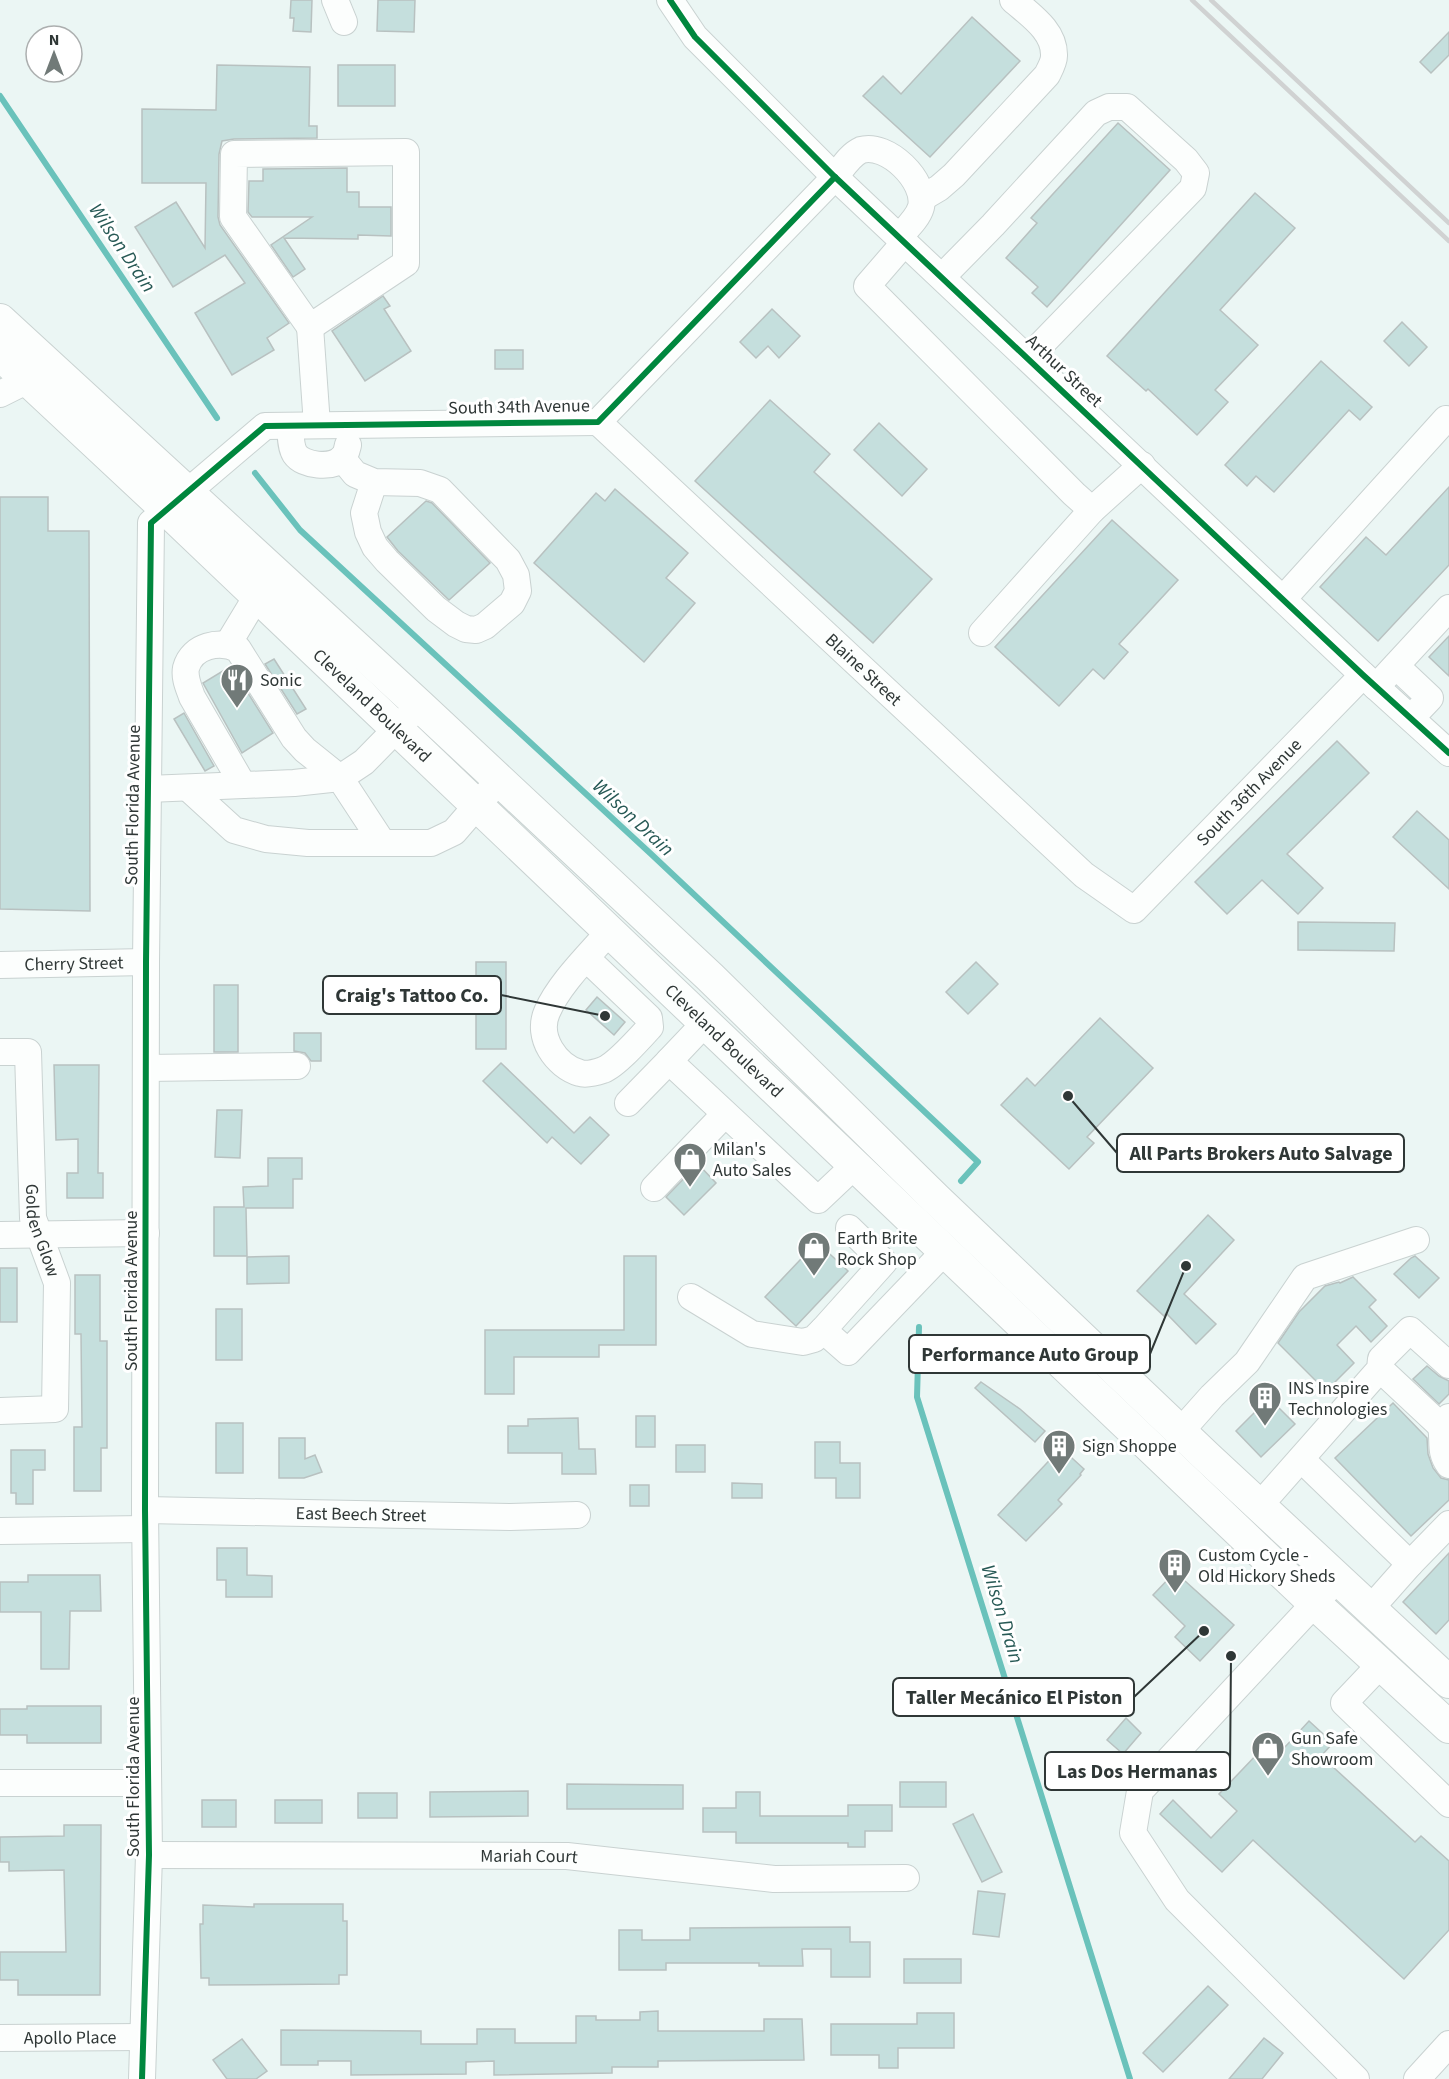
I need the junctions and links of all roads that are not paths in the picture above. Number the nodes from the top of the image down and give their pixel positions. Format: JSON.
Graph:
{"nodes":[{"id":1,"x":670,"y":0,"type":"edge"},
{"id":2,"x":1013,"y":0,"type":"edge"},
{"id":3,"x":835,"y":177,"type":"junction"},
{"id":4,"x":922,"y":198,"type":"junction"},
{"id":5,"x":902,"y":239,"type":"junction"},
{"id":6,"x":942,"y":277,"type":"junction"},
{"id":7,"x":0,"y":320,"type":"edge"},
{"id":8,"x":310,"y":327,"type":"junction"},
{"id":9,"x":0,"y":354,"type":"edge"},
{"id":10,"x":1028,"y":358,"type":"junction"},
{"id":11,"x":37,"y":371,"type":"junction"},
{"id":12,"x":0,"y":394,"type":"edge"},
{"id":13,"x":1446,"y":419,"type":"dead end"},
{"id":14,"x":598,"y":422,"type":"junction"},
{"id":15,"x":317,"y":425,"type":"junction"},
{"id":16,"x":348,"y":425,"type":"junction"},
{"id":17,"x":290,"y":426,"type":"junction"},
{"id":18,"x":342,"y":458,"type":"junction"},
{"id":19,"x":1142,"y":465,"type":"junction"},
{"id":20,"x":374,"y":482,"type":"junction"},
{"id":21,"x":177,"y":501,"type":"junction"},
{"id":22,"x":1092,"y":510,"type":"junction"},
{"id":23,"x":267,"y":585,"type":"junction"},
{"id":24,"x":1283,"y":599,"type":"junction"},
{"id":25,"x":1449,"y":608,"type":"edge"},
{"id":26,"x":982,"y":633,"type":"dead end"},
{"id":27,"x":228,"y":644,"type":"junction"},
{"id":28,"x":1396,"y":666,"type":"junction"},
{"id":29,"x":1370,"y":681,"type":"junction"},
{"id":30,"x":419,"y":705,"type":"junction"},
{"id":31,"x":1411,"y":718,"type":"junction"},
{"id":32,"x":397,"y":729,"type":"junction"},
{"id":33,"x":1449,"y":753,"type":"edge"},
{"id":34,"x":340,"y":778,"type":"junction"},
{"id":35,"x":499,"y":780,"type":"junction"},
{"id":36,"x":243,"y":785,"type":"junction"},
{"id":37,"x":188,"y":788,"type":"junction"},
{"id":38,"x":148,"y":789,"type":"junction"},
{"id":39,"x":477,"y":805,"type":"junction"},
{"id":40,"x":382,"y":842,"type":"junction"},
{"id":41,"x":1134,"y":910,"type":"joint"},
{"id":42,"x":609,"y":932,"type":"junction"},
{"id":43,"x":586,"y":958,"type":"junction"},
{"id":44,"x":146,"y":962,"type":"junction"},
{"id":45,"x":0,"y":965,"type":"edge"},
{"id":46,"x":705,"y":1023,"type":"junction"},
{"id":47,"x":0,"y":1052,"type":"edge"},
{"id":48,"x":669,"y":1061,"type":"junction"},
{"id":49,"x":297,"y":1066,"type":"dead end"},
{"id":50,"x":146,"y":1068,"type":"junction"},
{"id":51,"x":628,"y":1103,"type":"dead end"},
{"id":52,"x":724,"y":1115,"type":"junction"},
{"id":53,"x":854,"y":1166,"type":"junction"},
{"id":54,"x":654,"y":1188,"type":"dead end"},
{"id":55,"x":849,"y":1228,"type":"dead end"},
{"id":56,"x":146,"y":1233,"type":"junction"},
{"id":57,"x":39,"y":1234,"type":"junction"},
{"id":58,"x":0,"y":1235,"type":"edge"},
{"id":59,"x":1416,"y":1240,"type":"dead end"},
{"id":60,"x":944,"y":1252,"type":"junction"},
{"id":61,"x":884,"y":1262,"type":"junction"},
{"id":62,"x":910,"y":1288,"type":"junction"},
{"id":63,"x":691,"y":1297,"type":"dead end"},
{"id":64,"x":824,"y":1330,"type":"junction"},
{"id":65,"x":1449,"y":1365,"type":"edge"},
{"id":66,"x":1380,"y":1369,"type":"junction"},
{"id":67,"x":0,"y":1411,"type":"edge"},
{"id":68,"x":1445,"y":1422,"type":"edge"},
{"id":69,"x":1180,"y":1432,"type":"junction"},
{"id":70,"x":1301,"y":1458,"type":"junction"},
{"id":71,"x":1449,"y":1465,"type":"edge"},
{"id":72,"x":1259,"y":1506,"type":"junction"},
{"id":73,"x":576,"y":1515,"type":"dead end"},
{"id":74,"x":145,"y":1520,"type":"junction"},
{"id":75,"x":1449,"y":1524,"type":"edge"},
{"id":76,"x":0,"y":1531,"type":"edge"},
{"id":77,"x":1410,"y":1564,"type":"junction"},
{"id":78,"x":1338,"y":1580,"type":"junction"},
{"id":79,"x":1314,"y":1603,"type":"junction"},
{"id":80,"x":1371,"y":1608,"type":"junction"},
{"id":81,"x":1381,"y":1664,"type":"junction"},
{"id":82,"x":1449,"y":1682,"type":"edge"},
{"id":83,"x":1449,"y":1727,"type":"edge"},
{"id":84,"x":0,"y":1783,"type":"edge"},
{"id":85,"x":148,"y":1783,"type":"junction"},
{"id":86,"x":1449,"y":1804,"type":"edge"},
{"id":87,"x":149,"y":1856,"type":"junction"},
{"id":88,"x":906,"y":1878,"type":"dead end"},
{"id":89,"x":142,"y":2037,"type":"junction"},
{"id":90,"x":0,"y":2038,"type":"edge"},
{"id":91,"x":1449,"y":2044,"type":"edge"},
{"id":92,"x":142,"y":2079,"type":"edge"},
{"id":93,"x":1356,"y":2079,"type":"edge"},
{"id":94,"x":1416,"y":2079,"type":"edge"}],
"edges":[{"from":1,"to":3,"type":"street","name":"Arthur Street"},
{"from":2,"to":4,"type":"street"},
{"from":3,"to":4,"type":"street","name":"South 34th Avenue"},
{"from":3,"to":5,"type":"street","name":"Arthur Street"},
{"from":3,"to":14,"type":"street","name":"South 34th Avenue"},
{"from":4,"to":5,"type":"street"},
{"from":5,"to":6,"type":"street","name":"Arthur Street"},
{"from":5,"to":22,"type":"street"},
{"from":6,"to":10,"type":"street","name":"Arthur Street"},
{"from":6,"to":10,"type":"street"},
{"from":7,"to":11,"type":"main road","name":"Cleveland Boulevard"},
{"from":8,"to":8,"type":"street"},
{"from":8,"to":15,"type":"street"},
{"from":9,"to":11,"type":"main road","name":"Cleveland Boulevard"},
{"from":10,"to":19,"type":"street","name":"Arthur Street"},
{"from":11,"to":12,"type":"street"},
{"from":11,"to":21,"type":"main road","name":"Cleveland Boulevard"},
{"from":13,"to":24,"type":"street"},
{"from":14,"to":16,"type":"street","name":"South 34th Avenue"},
{"from":14,"to":41,"type":"street","name":"Blaine Street"},
{"from":15,"to":16,"type":"street","name":"South 34th Avenue"},
{"from":15,"to":17,"type":"street","name":"South 34th Avenue"},
{"from":16,"to":18,"type":"street"},
{"from":17,"to":18,"type":"street"},
{"from":17,"to":21,"type":"street","name":"South 34th Avenue"},
{"from":18,"to":20,"type":"street"},
{"from":19,"to":22,"type":"street"},
{"from":19,"to":24,"type":"street","name":"Arthur Street"},
{"from":20,"to":20,"type":"street"},
{"from":21,"to":23,"type":"main road","name":"Cleveland Boulevard"},
{"from":21,"to":38,"type":"street","name":"South Florida Avenue"},
{"from":22,"to":26,"type":"street"},
{"from":23,"to":27,"type":"street"},
{"from":23,"to":30,"type":"main road","name":"Cleveland Boulevard"},
{"from":23,"to":32,"type":"main road","name":"Cleveland Boulevard"},
{"from":24,"to":29,"type":"street","name":"Arthur Street"},
{"from":25,"to":28,"type":"street","name":"South 36th Avenue"},
{"from":27,"to":34,"type":"street"},
{"from":27,"to":36,"type":"street"},
{"from":28,"to":29,"type":"street","name":"South 36th Avenue"},
{"from":28,"to":31,"type":"street"},
{"from":29,"to":31,"type":"street","name":"Arthur Street"},
{"from":29,"to":41,"type":"street","name":"South 36th Avenue"},
{"from":30,"to":32,"type":"street"},
{"from":30,"to":35,"type":"main road","name":"Cleveland Boulevard"},
{"from":31,"to":33,"type":"street","name":"Arthur Street"},
{"from":32,"to":34,"type":"street"},
{"from":32,"to":39,"type":"main road","name":"Cleveland Boulevard"},
{"from":34,"to":36,"type":"street"},
{"from":34,"to":40,"type":"street"},
{"from":35,"to":39,"type":"street"},
{"from":35,"to":69,"type":"main road","name":"Cleveland Boulevard"},
{"from":36,"to":37,"type":"street"},
{"from":37,"to":38,"type":"street"},
{"from":37,"to":40,"type":"street"},
{"from":38,"to":44,"type":"street","name":"South Florida Avenue"},
{"from":39,"to":40,"type":"street"},
{"from":39,"to":42,"type":"main road","name":"Cleveland Boulevard"},
{"from":42,"to":43,"type":"street"},
{"from":42,"to":46,"type":"main road","name":"Cleveland Boulevard"},
{"from":43,"to":43,"type":"street"},
{"from":44,"to":45,"type":"street","name":"Cherry Street"},
{"from":44,"to":50,"type":"street","name":"South Florida Avenue"},
{"from":46,"to":48,"type":"street"},
{"from":46,"to":53,"type":"main road","name":"Cleveland Boulevard"},
{"from":47,"to":57,"type":"street","name":"Golden Glow"},
{"from":48,"to":51,"type":"street"},
{"from":48,"to":52,"type":"street"},
{"from":49,"to":50,"type":"street"},
{"from":50,"to":56,"type":"street","name":"South Florida Avenue"},
{"from":52,"to":53,"type":"street"},
{"from":52,"to":54,"type":"street"},
{"from":53,"to":60,"type":"main road","name":"Cleveland Boulevard"},
{"from":55,"to":61,"type":"street"},
{"from":56,"to":57,"type":"street"},
{"from":56,"to":74,"type":"street","name":"South Florida Avenue"},
{"from":57,"to":58,"type":"street"},
{"from":57,"to":67,"type":"street","name":"Golden Glow"},
{"from":59,"to":69,"type":"street"},
{"from":60,"to":62,"type":"street"},
{"from":60,"to":79,"type":"main road","name":"Cleveland Boulevard"},
{"from":61,"to":62,"type":"street"},
{"from":61,"to":64,"type":"street"},
{"from":62,"to":64,"type":"street"},
{"from":63,"to":64,"type":"street"},
{"from":65,"to":66,"type":"street"},
{"from":66,"to":68,"type":"street"},
{"from":66,"to":70,"type":"street"},
{"from":68,"to":71,"type":"street"},
{"from":69,"to":72,"type":"main road","name":"Cleveland Boulevard"},
{"from":70,"to":72,"type":"street"},
{"from":70,"to":77,"type":"street"},
{"from":72,"to":78,"type":"main road","name":"Cleveland Boulevard"},
{"from":73,"to":74,"type":"street","name":"East Beech Street"},
{"from":74,"to":76,"type":"street","name":"East Beech Street"},
{"from":74,"to":85,"type":"street","name":"South Florida Avenue"},
{"from":75,"to":77,"type":"street"},
{"from":77,"to":80,"type":"street"},
{"from":78,"to":79,"type":"street"},
{"from":78,"to":80,"type":"main road","name":"Cleveland Boulevard"},
{"from":79,"to":81,"type":"main road","name":"Cleveland Boulevard"},
{"from":79,"to":93,"type":"street"},
{"from":80,"to":82,"type":"main road","name":"Cleveland Boulevard"},
{"from":81,"to":83,"type":"main road","name":"Cleveland Boulevard"},
{"from":81,"to":86,"type":"street"},
{"from":84,"to":85,"type":"street"},
{"from":85,"to":87,"type":"street","name":"South Florida Avenue"},
{"from":87,"to":88,"type":"street","name":"Mariah Court"},
{"from":87,"to":89,"type":"street","name":"South Florida Avenue"},
{"from":89,"to":90,"type":"street","name":"Apollo Place"},
{"from":89,"to":92,"type":"street","name":"South Florida Avenue"},
{"from":91,"to":94,"type":"street"}]}
